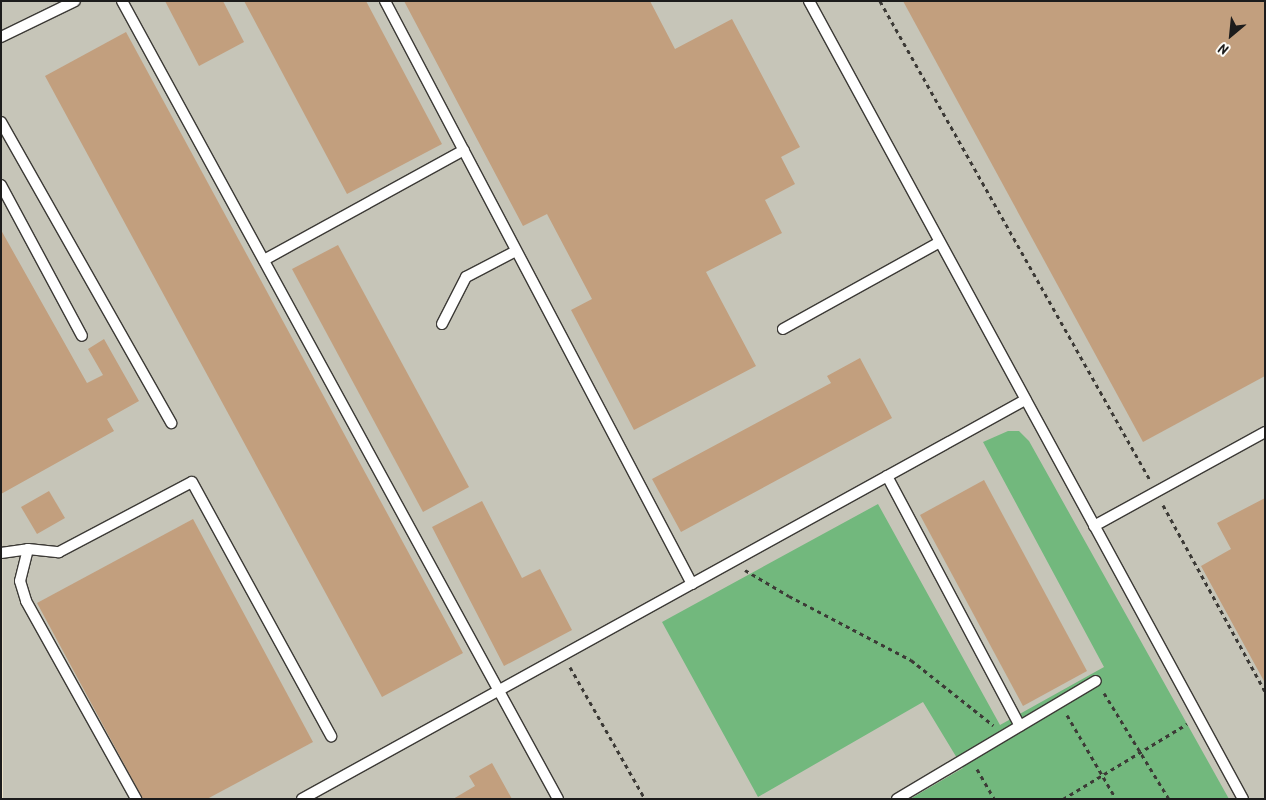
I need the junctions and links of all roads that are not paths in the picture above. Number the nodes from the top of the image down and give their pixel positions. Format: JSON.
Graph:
{"nodes":[{"id":1,"x":75,"y":1,"type":"edge"},
{"id":2,"x":122,"y":1,"type":"edge"},
{"id":3,"x":386,"y":1,"type":"edge"},
{"id":4,"x":809,"y":1,"type":"edge"},
{"id":5,"x":1,"y":38,"type":"edge"},
{"id":6,"x":1,"y":122,"type":"edge"},
{"id":7,"x":464,"y":150,"type":"junction"},
{"id":8,"x":1,"y":185,"type":"edge"},
{"id":9,"x":940,"y":242,"type":"junction"},
{"id":10,"x":516,"y":251,"type":"junction"},
{"id":11,"x":264,"y":260,"type":"junction"},
{"id":12,"x":442,"y":324,"type":"dead end"},
{"id":13,"x":783,"y":329,"type":"dead end"},
{"id":14,"x":82,"y":336,"type":"dead end"},
{"id":15,"x":1025,"y":400,"type":"junction"},
{"id":16,"x":170,"y":424,"type":"dead end"},
{"id":17,"x":1265,"y":432,"type":"edge"},
{"id":18,"x":887,"y":476,"type":"junction"},
{"id":19,"x":1094,"y":526,"type":"junction"},
{"id":20,"x":28,"y":549,"type":"junction"},
{"id":21,"x":1,"y":553,"type":"edge"},
{"id":22,"x":692,"y":584,"type":"junction"},
{"id":23,"x":1096,"y":681,"type":"road end"},
{"id":24,"x":498,"y":690,"type":"junction"},
{"id":25,"x":1020,"y":726,"type":"junction"},
{"id":26,"x":331,"y":736,"type":"dead end"},
{"id":27,"x":136,"y":799,"type":"edge"},
{"id":28,"x":302,"y":799,"type":"edge"},
{"id":29,"x":558,"y":799,"type":"edge"},
{"id":30,"x":897,"y":799,"type":"edge"},
{"id":31,"x":1243,"y":799,"type":"edge"}],
"edges":[{"from":1,"to":5,"type":"lane"},
{"from":2,"to":11,"type":"lane"},
{"from":3,"to":7,"type":"lane"},
{"from":4,"to":9,"type":"lane"},
{"from":6,"to":16,"type":"lane"},
{"from":7,"to":10,"type":"lane"},
{"from":7,"to":11,"type":"lane"},
{"from":8,"to":14,"type":"lane"},
{"from":9,"to":13,"type":"lane"},
{"from":9,"to":15,"type":"lane"},
{"from":10,"to":12,"type":"lane"},
{"from":10,"to":22,"type":"lane"},
{"from":11,"to":24,"type":"lane"},
{"from":15,"to":18,"type":"lane"},
{"from":15,"to":19,"type":"lane"},
{"from":17,"to":19,"type":"lane"},
{"from":18,"to":22,"type":"lane"},
{"from":18,"to":25,"type":"lane"},
{"from":19,"to":31,"type":"lane"},
{"from":20,"to":21,"type":"lane"},
{"from":20,"to":26,"type":"lane"},
{"from":20,"to":27,"type":"lane"},
{"from":22,"to":24,"type":"lane"},
{"from":23,"to":25,"type":"lane"},
{"from":24,"to":28,"type":"lane"},
{"from":24,"to":29,"type":"lane"},
{"from":25,"to":30,"type":"lane"}]}
